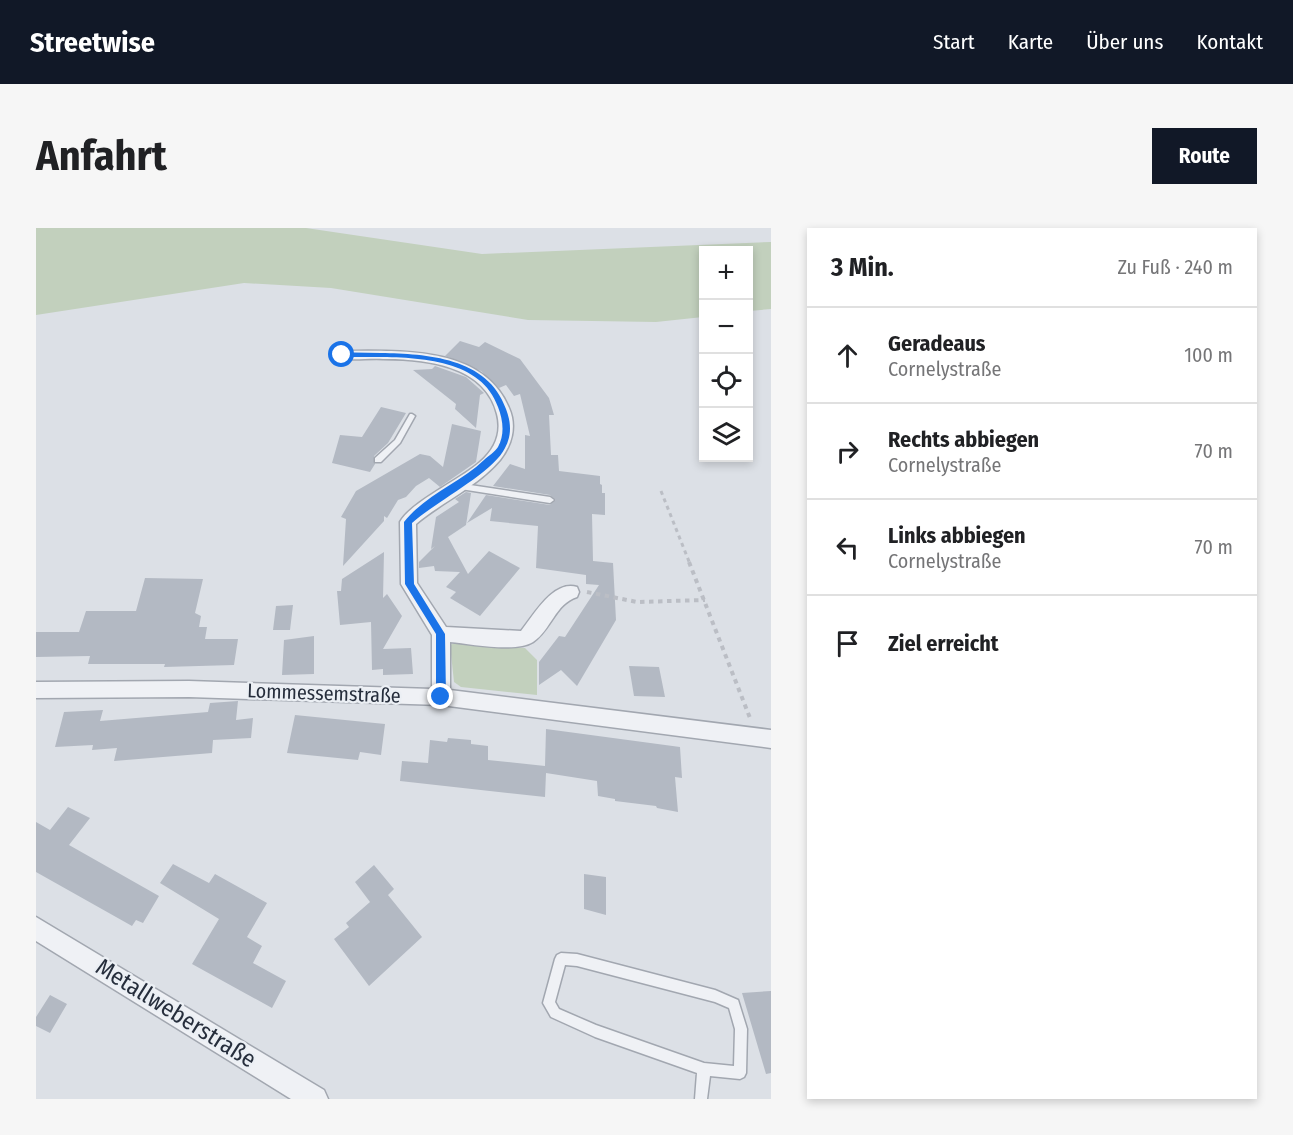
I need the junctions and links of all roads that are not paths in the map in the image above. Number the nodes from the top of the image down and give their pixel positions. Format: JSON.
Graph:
{"nodes":[{"id":1,"x":342,"y":355,"type":"dead end"},
{"id":2,"x":411,"y":416,"type":"dead end"},
{"id":3,"x":378,"y":460,"type":"dead end"},
{"id":4,"x":457,"y":486,"type":"junction"},
{"id":5,"x":550,"y":500,"type":"dead end"},
{"id":6,"x":571,"y":592,"type":"road end"},
{"id":7,"x":441,"y":634,"type":"junction"},
{"id":8,"x":36,"y":690,"type":"edge"},
{"id":9,"x":441,"y":697,"type":"junction"},
{"id":10,"x":762,"y":738,"type":"edge"},
{"id":11,"x":38,"y":934,"type":"edge"},
{"id":12,"x":704,"y":1069,"type":"junction"},
{"id":13,"x":315,"y":1099,"type":"edge"},
{"id":14,"x":701,"y":1099,"type":"edge"}],
"edges":[{"from":1,"to":4,"type":"street"},
{"from":2,"to":3,"type":"lane"},
{"from":4,"to":5,"type":"lane"},
{"from":4,"to":7,"type":"street"},
{"from":6,"to":7,"type":"street"},
{"from":7,"to":9,"type":"street"},
{"from":8,"to":9,"type":"street","name":"Lommessemstraße"},
{"from":9,"to":10,"type":"street","name":"Lommessemstraße"},
{"from":11,"to":13,"type":"street","name":"Metallweberstraße"},
{"from":12,"to":12,"type":"lane"},
{"from":12,"to":14,"type":"lane"}]}
